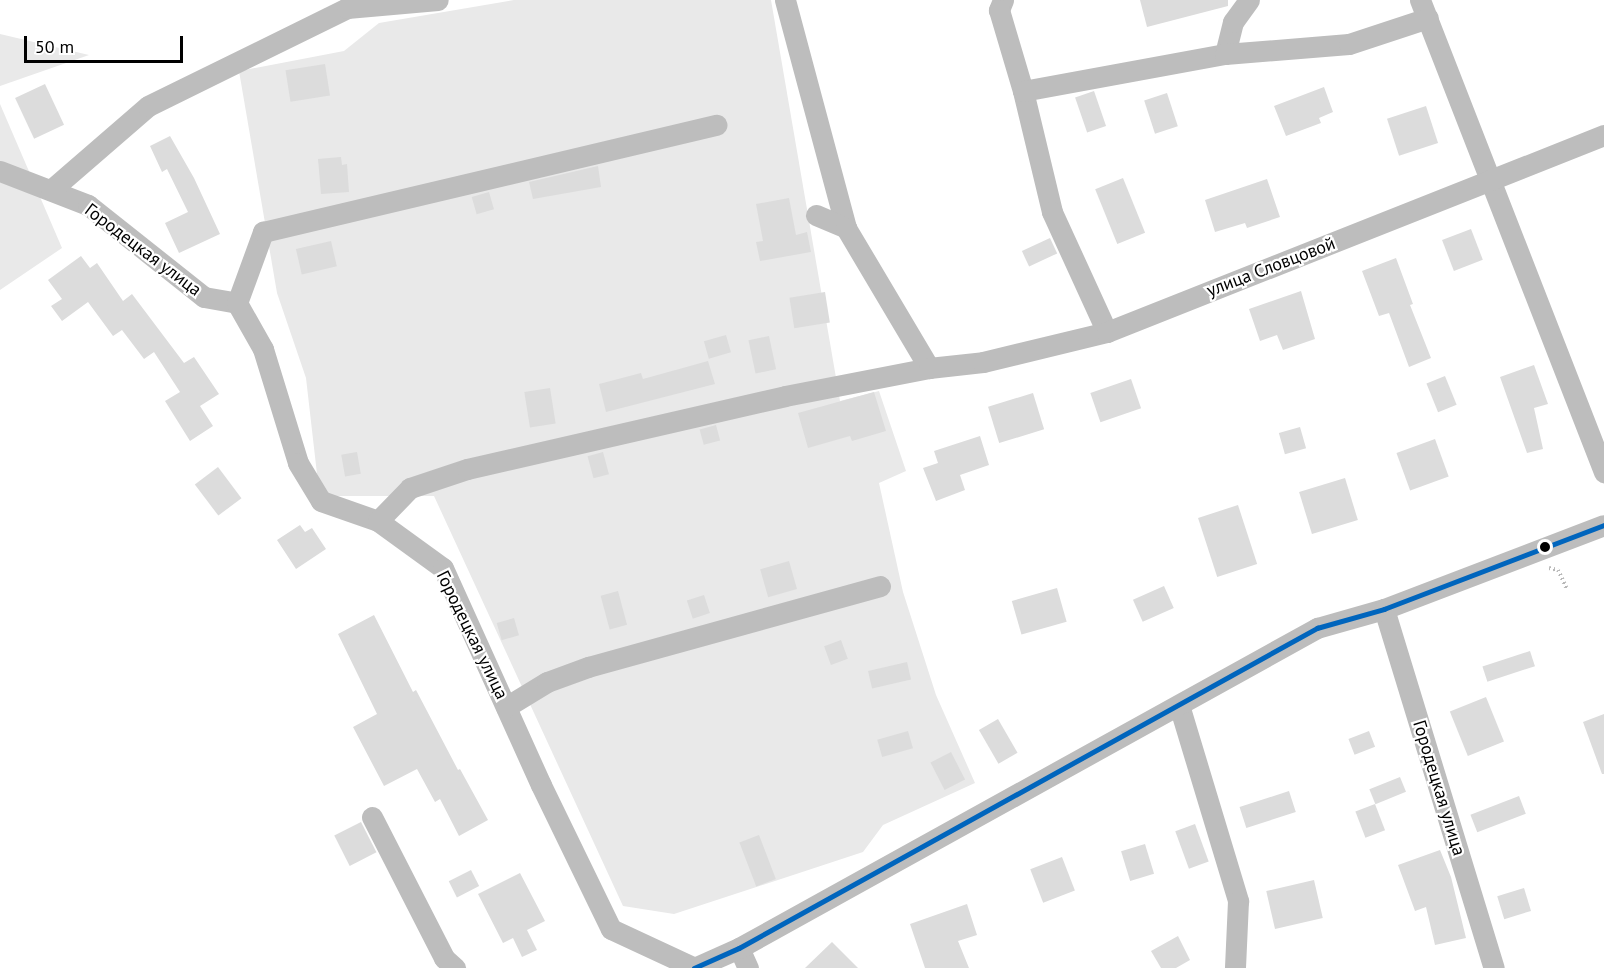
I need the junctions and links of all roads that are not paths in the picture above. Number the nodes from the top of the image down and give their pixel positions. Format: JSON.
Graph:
{"nodes":[{"id":1,"x":438,"y":0,"type":"edge"},
{"id":2,"x":785,"y":0,"type":"edge"},
{"id":3,"x":1003,"y":0,"type":"edge"},
{"id":4,"x":1249,"y":0,"type":"edge"},
{"id":5,"x":1424,"y":9,"type":"edge"},
{"id":6,"x":1225,"y":54,"type":"junction"},
{"id":7,"x":1023,"y":92,"type":"junction"},
{"id":8,"x":717,"y":125,"type":"dead end"},
{"id":9,"x":1604,"y":135,"type":"edge"},
{"id":10,"x":0,"y":171,"type":"edge"},
{"id":11,"x":1490,"y":181,"type":"junction"},
{"id":12,"x":51,"y":190,"type":"junction"},
{"id":13,"x":816,"y":215,"type":"dead end"},
{"id":14,"x":846,"y":228,"type":"junction"},
{"id":15,"x":237,"y":303,"type":"junction"},
{"id":16,"x":1107,"y":332,"type":"junction"},
{"id":17,"x":929,"y":368,"type":"junction"},
{"id":18,"x":1604,"y":472,"type":"edge"},
{"id":19,"x":378,"y":521,"type":"junction"},
{"id":20,"x":1604,"y":525,"type":"edge"},
{"id":21,"x":880,"y":586,"type":"dead end"},
{"id":22,"x":1384,"y":609,"type":"junction"},
{"id":23,"x":1179,"y":705,"type":"junction"},
{"id":24,"x":507,"y":707,"type":"junction"},
{"id":25,"x":372,"y":817,"type":"dead end"},
{"id":26,"x":739,"y":948,"type":"junction"},
{"id":27,"x":455,"y":968,"type":"edge"},
{"id":28,"x":694,"y":968,"type":"edge"},
{"id":29,"x":748,"y":968,"type":"edge"},
{"id":30,"x":1234,"y":968,"type":"edge"},
{"id":31,"x":1494,"y":968,"type":"edge"}],
"edges":[{"from":1,"to":12,"type":"street"},
{"from":2,"to":14,"type":"street"},
{"from":3,"to":7,"type":"street"},
{"from":4,"to":6,"type":"street"},
{"from":5,"to":6,"type":"street"},
{"from":5,"to":11,"type":"street"},
{"from":6,"to":7,"type":"street"},
{"from":7,"to":16,"type":"street"},
{"from":8,"to":15,"type":"street"},
{"from":9,"to":11,"type":"street","name":"улица Словцовой"},
{"from":10,"to":12,"type":"street","name":"Городецкая улица"},
{"from":11,"to":16,"type":"street","name":"улица Словцовой"},
{"from":11,"to":18,"type":"street"},
{"from":12,"to":15,"type":"street","name":"Городецкая улица"},
{"from":13,"to":14,"type":"street"},
{"from":14,"to":17,"type":"street"},
{"from":15,"to":19,"type":"street","name":"Городецкая улица"},
{"from":16,"to":17,"type":"street","name":"улица Словцовой"},
{"from":17,"to":19,"type":"street","name":"улица Словцовой"},
{"from":19,"to":24,"type":"street","name":"Городецкая улица"},
{"from":20,"to":22,"type":"street"},
{"from":21,"to":24,"type":"street"},
{"from":22,"to":23,"type":"street"},
{"from":22,"to":31,"type":"street","name":"Городецкая улица"},
{"from":23,"to":26,"type":"street"},
{"from":23,"to":30,"type":"street"},
{"from":24,"to":28,"type":"street","name":"Городецкая улица"},
{"from":25,"to":27,"type":"street"},
{"from":26,"to":28,"type":"street"},
{"from":26,"to":29,"type":"street"}]}
